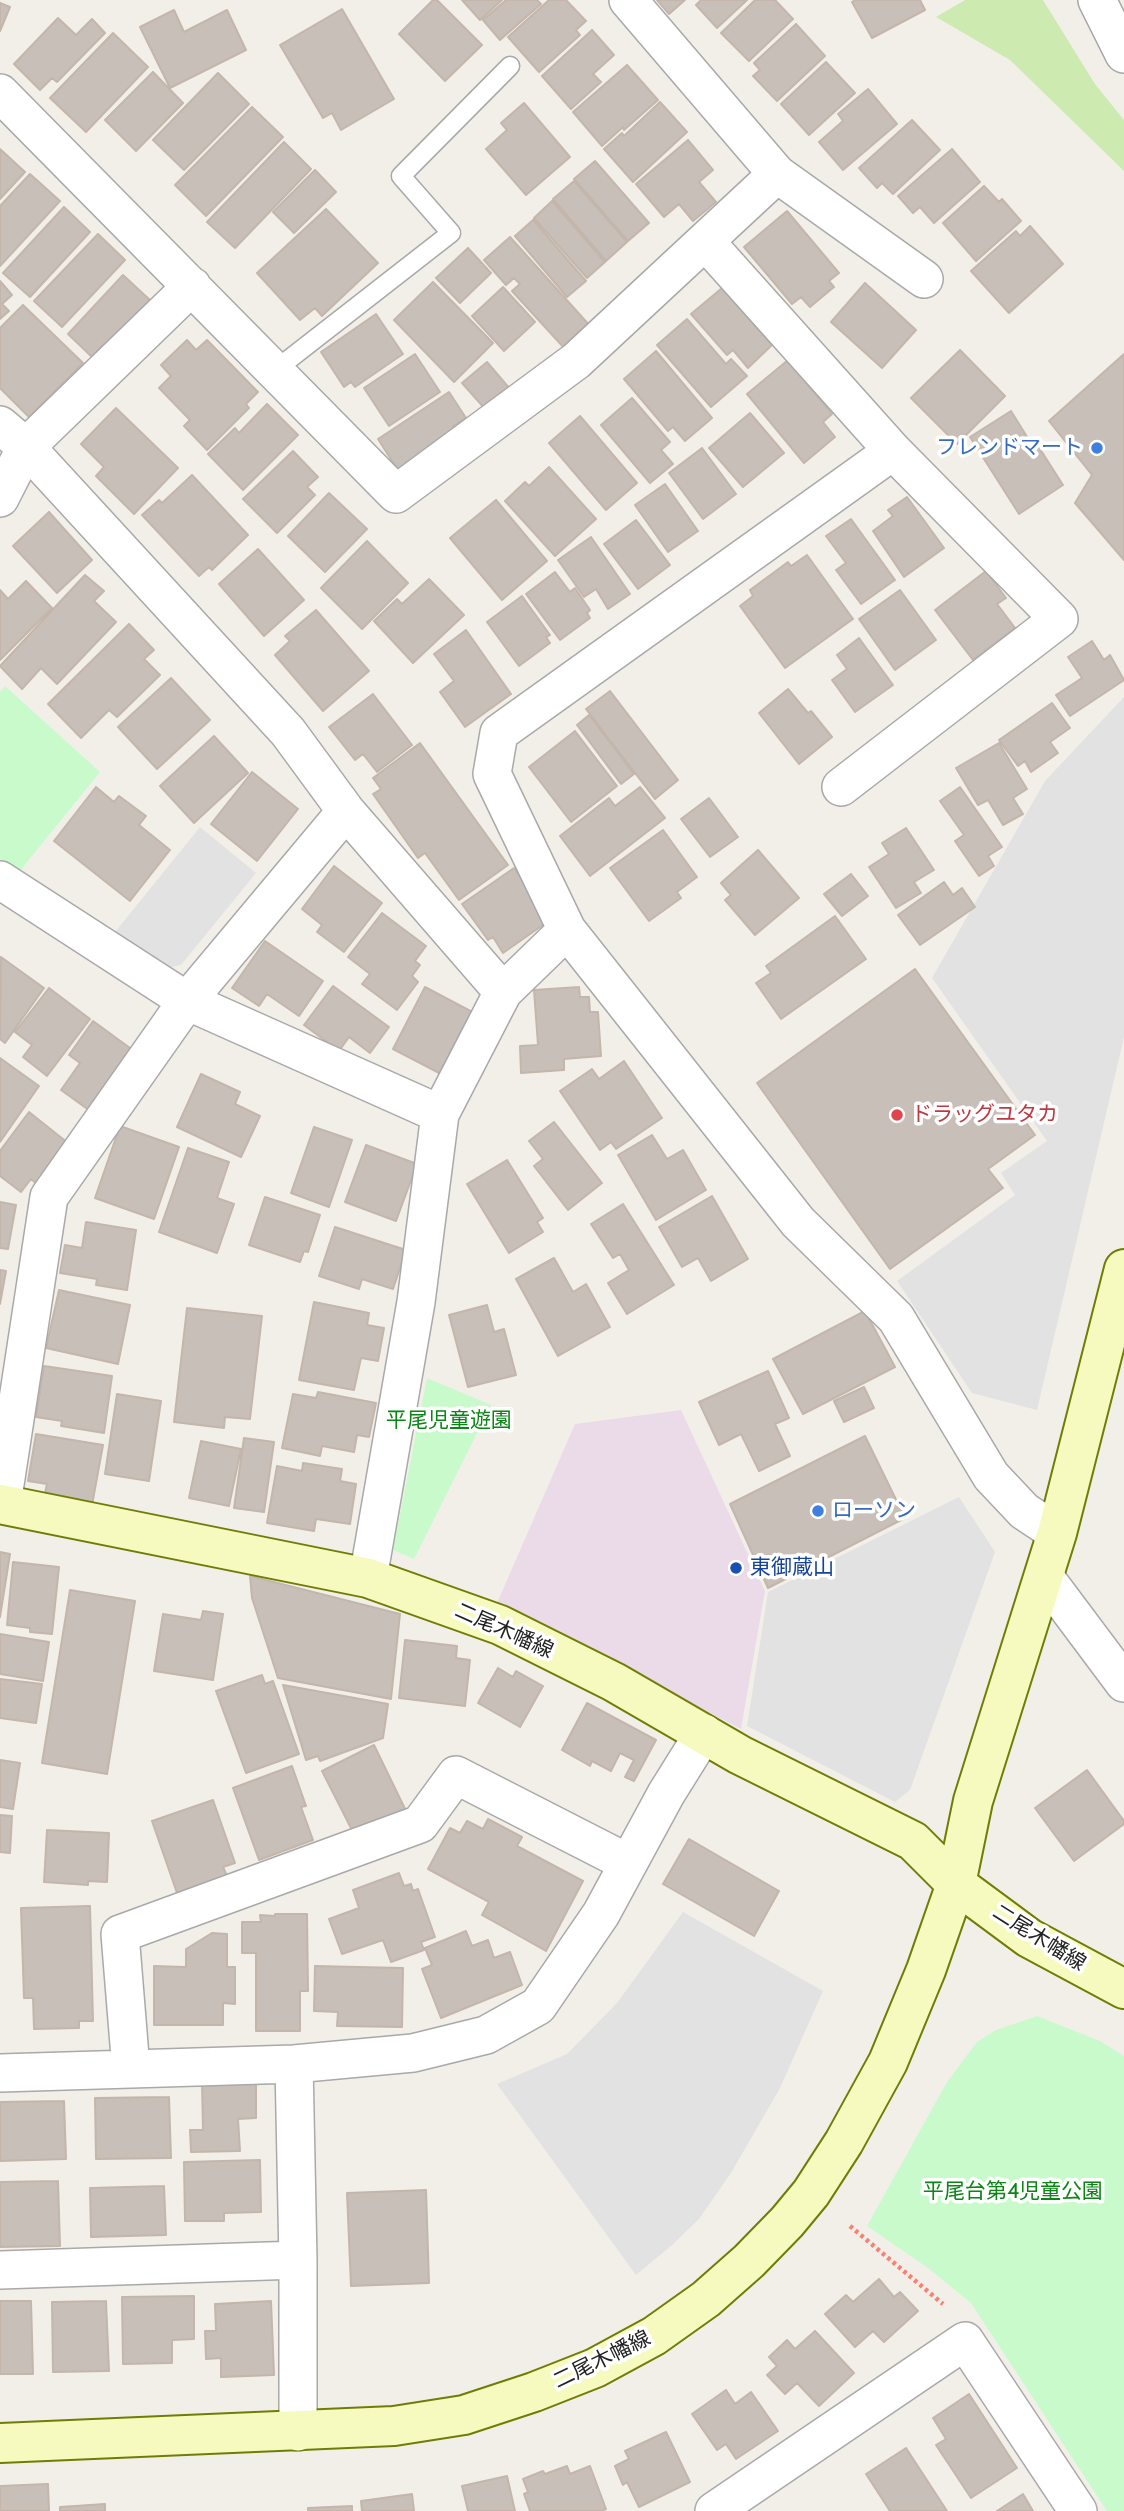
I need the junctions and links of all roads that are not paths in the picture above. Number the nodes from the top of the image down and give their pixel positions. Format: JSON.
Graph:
{"nodes":[{"id":1,"x":628,"y":0,"type":"edge"},
{"id":2,"x":1097,"y":0,"type":"edge"},
{"id":3,"x":1124,"y":54,"type":"edge"},
{"id":4,"x":510,"y":66,"type":"dead end"},
{"id":5,"x":0,"y":93,"type":"edge"},
{"id":6,"x":777,"y":173,"type":"junction"},
{"id":7,"x":705,"y":242,"type":"junction"},
{"id":8,"x":924,"y":279,"type":"dead end"},
{"id":9,"x":192,"y":286,"type":"junction"},
{"id":10,"x":274,"y":371,"type":"junction"},
{"id":11,"x":13,"y":436,"type":"edge"},
{"id":12,"x":893,"y":450,"type":"junction"},
{"id":13,"x":0,"y":498,"type":"edge"},
{"id":14,"x":841,"y":786,"type":"dead end"},
{"id":15,"x":346,"y":811,"type":"junction"},
{"id":16,"x":0,"y":880,"type":"edge"},
{"id":17,"x":567,"y":930,"type":"junction"},
{"id":18,"x":503,"y":992,"type":"junction"},
{"id":19,"x":187,"y":1001,"type":"junction"},
{"id":20,"x":440,"y":1114,"type":"junction"},
{"id":21,"x":1124,"y":1269,"type":"edge"},
{"id":22,"x":1,"y":1504,"type":"edge"},
{"id":23,"x":1057,"y":1533,"type":"junction"},
{"id":24,"x":1044,"y":1576,"type":"junction"},
{"id":25,"x":368,"y":1578,"type":"junction"},
{"id":26,"x":1124,"y":1683,"type":"edge"},
{"id":27,"x":704,"y":1733,"type":"junction"},
{"id":28,"x":628,"y":1864,"type":"junction"},
{"id":29,"x":956,"y":1884,"type":"junction"},
{"id":30,"x":1124,"y":1989,"type":"edge"},
{"id":31,"x":294,"y":2064,"type":"junction"},
{"id":32,"x":131,"y":2069,"type":"junction"},
{"id":33,"x":0,"y":2073,"type":"edge"},
{"id":34,"x":298,"y":2260,"type":"junction"},
{"id":35,"x":0,"y":2270,"type":"edge"},
{"id":36,"x":298,"y":2432,"type":"junction"},
{"id":37,"x":0,"y":2443,"type":"edge"},
{"id":38,"x":714,"y":2511,"type":"edge"},
{"id":39,"x":1078,"y":2511,"type":"edge"}],
"edges":[{"from":1,"to":6,"type":"street"},
{"from":2,"to":3,"type":"street"},
{"from":4,"to":10,"type":"lane"},
{"from":5,"to":9,"type":"street"},
{"from":6,"to":7,"type":"street"},
{"from":6,"to":8,"type":"street"},
{"from":7,"to":10,"type":"street"},
{"from":7,"to":12,"type":"street"},
{"from":9,"to":10,"type":"street"},
{"from":9,"to":11,"type":"street"},
{"from":11,"to":13,"type":"street"},
{"from":11,"to":15,"type":"street"},
{"from":12,"to":14,"type":"street"},
{"from":12,"to":17,"type":"street"},
{"from":15,"to":18,"type":"street"},
{"from":15,"to":19,"type":"street"},
{"from":16,"to":19,"type":"street"},
{"from":17,"to":18,"type":"street"},
{"from":17,"to":23,"type":"street"},
{"from":18,"to":20,"type":"street"},
{"from":19,"to":20,"type":"street"},
{"from":19,"to":22,"type":"street"},
{"from":20,"to":25,"type":"street"},
{"from":21,"to":23,"type":"main road"},
{"from":22,"to":25,"type":"main road","name":"二尾木幡線"},
{"from":23,"to":24,"type":"main road"},
{"from":24,"to":26,"type":"street"},
{"from":24,"to":29,"type":"main road"},
{"from":25,"to":27,"type":"main road","name":"二尾木幡線"},
{"from":27,"to":28,"type":"street"},
{"from":27,"to":29,"type":"main road","name":"二尾木幡線"},
{"from":28,"to":31,"type":"street"},
{"from":28,"to":32,"type":"street"},
{"from":29,"to":30,"type":"main road","name":"二尾木幡線"},
{"from":29,"to":36,"type":"main road","name":"二尾木幡線"},
{"from":31,"to":32,"type":"street"},
{"from":31,"to":34,"type":"street"},
{"from":32,"to":33,"type":"street"},
{"from":34,"to":35,"type":"street"},
{"from":34,"to":36,"type":"street"},
{"from":36,"to":37,"type":"main road","name":"二尾木幡線"},
{"from":38,"to":39,"type":"street"}]}
